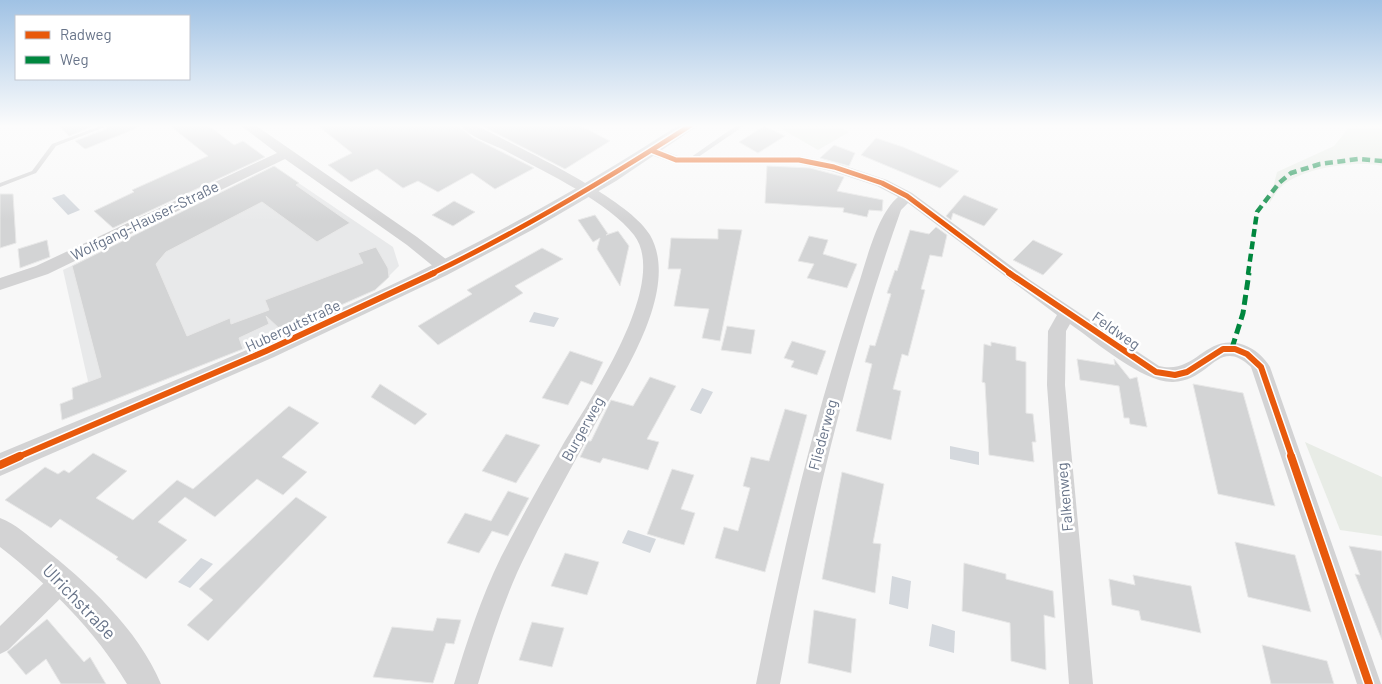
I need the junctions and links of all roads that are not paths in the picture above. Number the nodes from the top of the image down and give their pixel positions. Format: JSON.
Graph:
{"nodes":[{"id":1,"x":45,"y":157,"type":"edge"},
{"id":2,"x":279,"y":157,"type":"edge"},
{"id":3,"x":292,"y":157,"type":"edge"},
{"id":4,"x":524,"y":157,"type":"edge"},
{"id":5,"x":643,"y":157,"type":"edge"},
{"id":6,"x":666,"y":157,"type":"edge"},
{"id":7,"x":695,"y":157,"type":"edge"},
{"id":8,"x":689,"y":161,"type":"junction"},
{"id":9,"x":0,"y":185,"type":"edge"},
{"id":10,"x":587,"y":192,"type":"junction"},
{"id":11,"x":907,"y":196,"type":"junction"},
{"id":12,"x":445,"y":267,"type":"junction"},
{"id":13,"x":0,"y":284,"type":"edge"},
{"id":14,"x":1067,"y":313,"type":"junction"},
{"id":15,"x":0,"y":465,"type":"edge"},
{"id":16,"x":0,"y":531,"type":"edge"},
{"id":17,"x":62,"y":581,"type":"junction"},
{"id":18,"x":0,"y":642,"type":"edge"},
{"id":19,"x":145,"y":684,"type":"edge"},
{"id":20,"x":466,"y":684,"type":"edge"},
{"id":21,"x":768,"y":684,"type":"edge"},
{"id":22,"x":1081,"y":684,"type":"edge"},
{"id":23,"x":1369,"y":684,"type":"edge"}],
"edges":[{"from":1,"to":9,"type":"lane"},
{"from":2,"to":13,"type":"street","name":"Wolfgang-Hauser-Straße"},
{"from":3,"to":12,"type":"street"},
{"from":4,"to":10,"type":"street","name":"Burgerweg"},
{"from":5,"to":10,"type":"street","name":"Hubergutstraße"},
{"from":6,"to":8,"type":"street","name":"Feldweg"},
{"from":7,"to":8,"type":"lane"},
{"from":8,"to":11,"type":"street","name":"Feldweg"},
{"from":10,"to":12,"type":"street","name":"Hubergutstraße"},
{"from":10,"to":20,"type":"street","name":"Burgerweg"},
{"from":11,"to":14,"type":"street","name":"Feldweg"},
{"from":11,"to":21,"type":"street","name":"Fliederweg"},
{"from":12,"to":15,"type":"street","name":"Hubergutstraße"},
{"from":14,"to":22,"type":"street","name":"Falkenweg"},
{"from":14,"to":23,"type":"street","name":"Feldweg"},
{"from":16,"to":17,"type":"street","name":"Ulrichstraße"},
{"from":17,"to":18,"type":"street"},
{"from":17,"to":19,"type":"street","name":"Ulrichstraße"}]}
